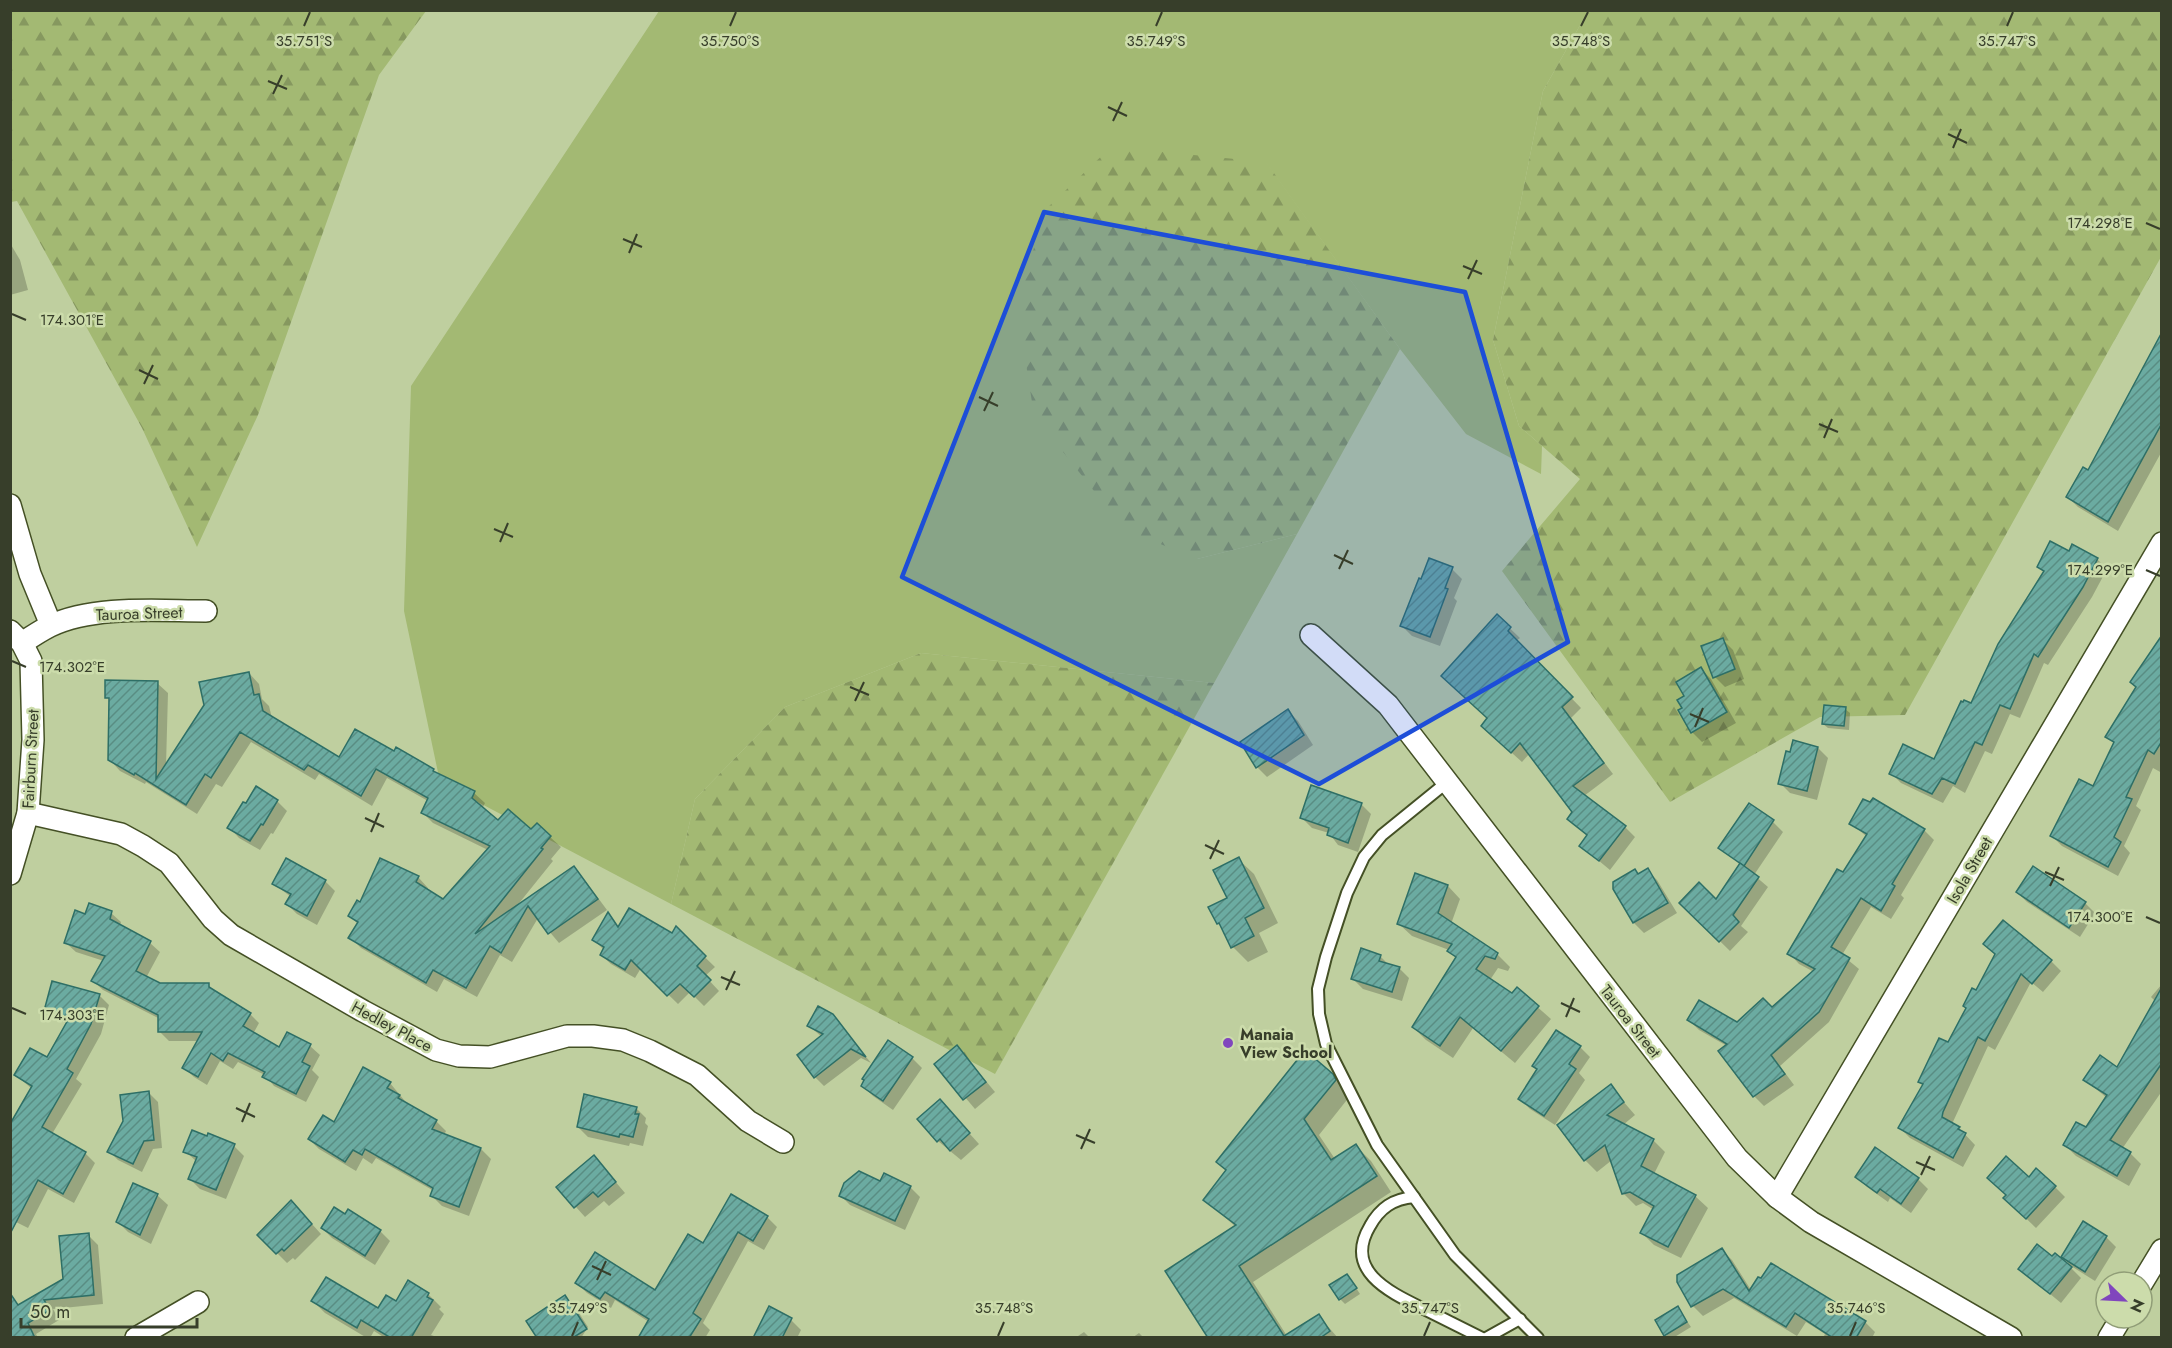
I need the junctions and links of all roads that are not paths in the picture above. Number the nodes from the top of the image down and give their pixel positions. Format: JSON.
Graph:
{"nodes":[{"id":1,"x":10,"y":505,"type":"edge"},
{"id":2,"x":2162,"y":543,"type":"edge"},
{"id":3,"x":206,"y":611,"type":"dead end"},
{"id":4,"x":51,"y":625,"type":"junction"},
{"id":5,"x":1311,"y":635,"type":"dead end"},
{"id":6,"x":16,"y":637,"type":"edge"},
{"id":7,"x":1446,"y":783,"type":"junction"},
{"id":8,"x":28,"y":813,"type":"junction"},
{"id":9,"x":10,"y":874,"type":"edge"},
{"id":10,"x":783,"y":1142,"type":"dead end"},
{"id":11,"x":1414,"y":1197,"type":"junction"},
{"id":12,"x":1777,"y":1197,"type":"junction"},
{"id":13,"x":2162,"y":1250,"type":"edge"},
{"id":14,"x":2150,"y":1270,"type":"edge"},
{"id":15,"x":198,"y":1302,"type":"dead end"},
{"id":16,"x":1520,"y":1319,"type":"junction"},
{"id":17,"x":136,"y":1338,"type":"edge"},
{"id":18,"x":1484,"y":1338,"type":"edge"},
{"id":19,"x":1538,"y":1338,"type":"edge"},
{"id":20,"x":2011,"y":1338,"type":"edge"}],
"edges":[{"from":1,"to":4,"type":"street"},
{"from":2,"to":12,"type":"street","name":"Isola Street"},
{"from":3,"to":4,"type":"street","name":"Tauroa Street"},
{"from":4,"to":6,"type":"street","name":"Tauroa Street"},
{"from":5,"to":7,"type":"street","name":"Tauroa Street"},
{"from":6,"to":8,"type":"street","name":"Fairburn Street"},
{"from":7,"to":11,"type":"lane"},
{"from":7,"to":12,"type":"street","name":"Tauroa Street"},
{"from":8,"to":9,"type":"street","name":"Fairburn Street"},
{"from":8,"to":10,"type":"street","name":"Hedley Place"},
{"from":11,"to":16,"type":"lane"},
{"from":11,"to":18,"type":"lane"},
{"from":12,"to":20,"type":"street","name":"Tauroa Street"},
{"from":13,"to":14,"type":"street"},
{"from":15,"to":17,"type":"street"},
{"from":16,"to":18,"type":"lane"},
{"from":16,"to":19,"type":"lane"}]}
